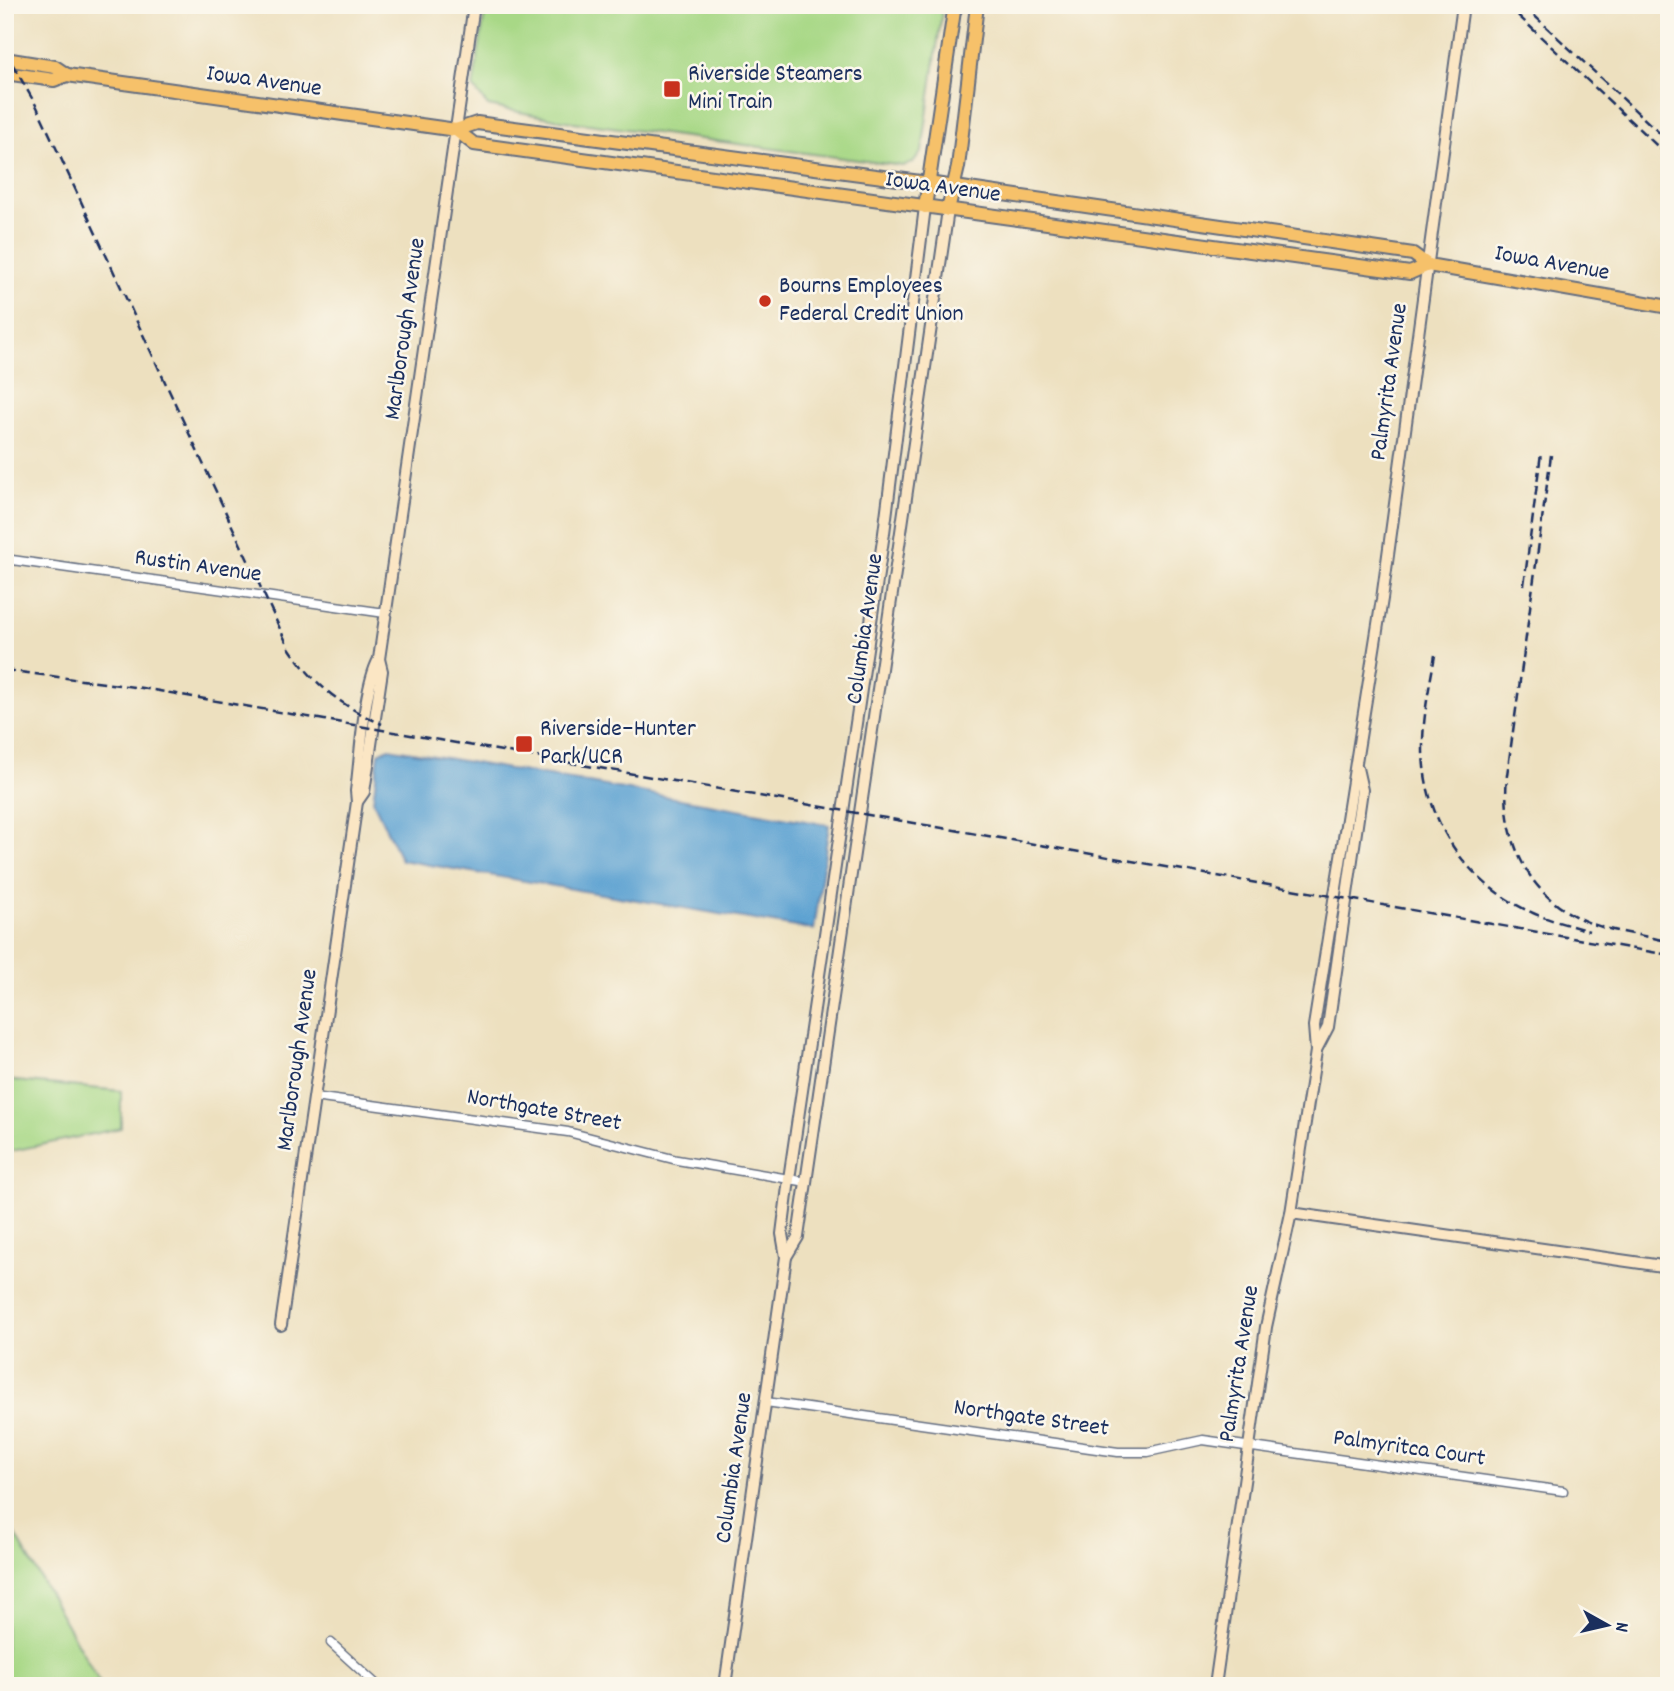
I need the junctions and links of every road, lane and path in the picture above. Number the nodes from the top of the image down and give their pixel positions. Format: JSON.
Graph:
{"nodes":[{"id":1,"x":474,"y":5,"type":"edge"},
{"id":2,"x":958,"y":5,"type":"edge"},
{"id":3,"x":977,"y":5,"type":"edge"},
{"id":4,"x":1463,"y":5,"type":"edge"},
{"id":5,"x":5,"y":60,"type":"edge"},
{"id":6,"x":5,"y":73,"type":"edge"},
{"id":7,"x":67,"y":75,"type":"junction"},
{"id":8,"x":456,"y":130,"type":"junction"},
{"id":9,"x":928,"y":183,"type":"junction"},
{"id":10,"x":954,"y":188,"type":"junction"},
{"id":11,"x":925,"y":207,"type":"junction"},
{"id":12,"x":948,"y":210,"type":"junction"},
{"id":13,"x":1428,"y":265,"type":"junction"},
{"id":14,"x":1669,"y":307,"type":"edge"},
{"id":15,"x":898,"y":414,"type":"junction"},
{"id":16,"x":918,"y":418,"type":"junction"},
{"id":17,"x":892,"y":461,"type":"junction"},
{"id":18,"x":911,"y":464,"type":"junction"},
{"id":19,"x":5,"y":559,"type":"edge"},
{"id":20,"x":385,"y":613,"type":"junction"},
{"id":21,"x":864,"y":667,"type":"junction"},
{"id":22,"x":881,"y":670,"type":"junction"},
{"id":23,"x":811,"y":1035,"type":"junction"},
{"id":24,"x":827,"y":1037,"type":"junction"},
{"id":25,"x":314,"y":1097,"type":"junction"},
{"id":26,"x":789,"y":1180,"type":"junction"},
{"id":27,"x":807,"y":1182,"type":"junction"},
{"id":28,"x":1291,"y":1213,"type":"junction"},
{"id":29,"x":786,"y":1256,"type":"junction"},
{"id":30,"x":1669,"y":1268,"type":"edge"},
{"id":31,"x":281,"y":1325,"type":"dead end"},
{"id":32,"x":766,"y":1402,"type":"junction"},
{"id":33,"x":1249,"y":1446,"type":"junction"},
{"id":34,"x":1563,"y":1491,"type":"dead end"},
{"id":35,"x":331,"y":1643,"type":"dead end"},
{"id":36,"x":378,"y":1686,"type":"edge"},
{"id":37,"x":725,"y":1686,"type":"edge"},
{"id":38,"x":1215,"y":1686,"type":"edge"}],
"edges":[{"from":1,"to":8,"type":"street","name":"Marlborough Avenue"},
{"from":2,"to":9,"type":"main road","name":"Columbia Avenue"},
{"from":3,"to":10,"type":"main road","name":"Columbia Avenue"},
{"from":4,"to":13,"type":"street","name":"Palmyrita Avenue"},
{"from":5,"to":7,"type":"main road","name":"Iowa Avenue"},
{"from":6,"to":7,"type":"main road","name":"Iowa Avenue"},
{"from":7,"to":8,"type":"main road","name":"Iowa Avenue"},
{"from":8,"to":9,"type":"main road","name":"Iowa Avenue"},
{"from":8,"to":11,"type":"main road","name":"Iowa Avenue"},
{"from":8,"to":20,"type":"street","name":"Marlborough Avenue"},
{"from":9,"to":10,"type":"main road","name":"Iowa Avenue"},
{"from":9,"to":11,"type":"main road","name":"Columbia Avenue"},
{"from":10,"to":12,"type":"main road","name":"Columbia Avenue"},
{"from":10,"to":13,"type":"main road","name":"Iowa Avenue"},
{"from":11,"to":12,"type":"main road","name":"Iowa Avenue"},
{"from":11,"to":15,"type":"street","name":"Columbia Avenue"},
{"from":12,"to":13,"type":"main road","name":"Iowa Avenue"},
{"from":12,"to":16,"type":"street","name":"Columbia Avenue"},
{"from":13,"to":14,"type":"main road","name":"Iowa Avenue"},
{"from":13,"to":28,"type":"street","name":"Palmyrita Avenue"},
{"from":15,"to":16,"type":"street"},
{"from":15,"to":17,"type":"street","name":"Columbia Avenue"},
{"from":16,"to":18,"type":"street","name":"Columbia Avenue"},
{"from":17,"to":18,"type":"street"},
{"from":17,"to":21,"type":"street","name":"Columbia Avenue"},
{"from":18,"to":22,"type":"street","name":"Columbia Avenue"},
{"from":19,"to":20,"type":"street","name":"Rustin Avenue"},
{"from":20,"to":25,"type":"street","name":"Marlborough Avenue"},
{"from":21,"to":22,"type":"street"},
{"from":21,"to":23,"type":"street","name":"Columbia Avenue"},
{"from":22,"to":24,"type":"street","name":"Columbia Avenue"},
{"from":23,"to":24,"type":"street"},
{"from":23,"to":26,"type":"street","name":"Columbia Avenue"},
{"from":24,"to":27,"type":"street","name":"Columbia Avenue"},
{"from":25,"to":26,"type":"street","name":"Northgate Street"},
{"from":25,"to":31,"type":"street","name":"Marlborough Avenue"},
{"from":26,"to":27,"type":"street","name":"Northgate Street"},
{"from":26,"to":29,"type":"street","name":"Columbia Avenue"},
{"from":27,"to":29,"type":"street","name":"Columbia Avenue"},
{"from":28,"to":30,"type":"street"},
{"from":28,"to":33,"type":"street","name":"Palmyrita Avenue"},
{"from":29,"to":32,"type":"street","name":"Columbia Avenue"},
{"from":32,"to":33,"type":"street","name":"Northgate Street"},
{"from":32,"to":37,"type":"street","name":"Columbia Avenue"},
{"from":33,"to":34,"type":"street","name":"Palmyritca Court"},
{"from":33,"to":38,"type":"street","name":"Palmyrita Avenue"},
{"from":35,"to":36,"type":"street"}]}
